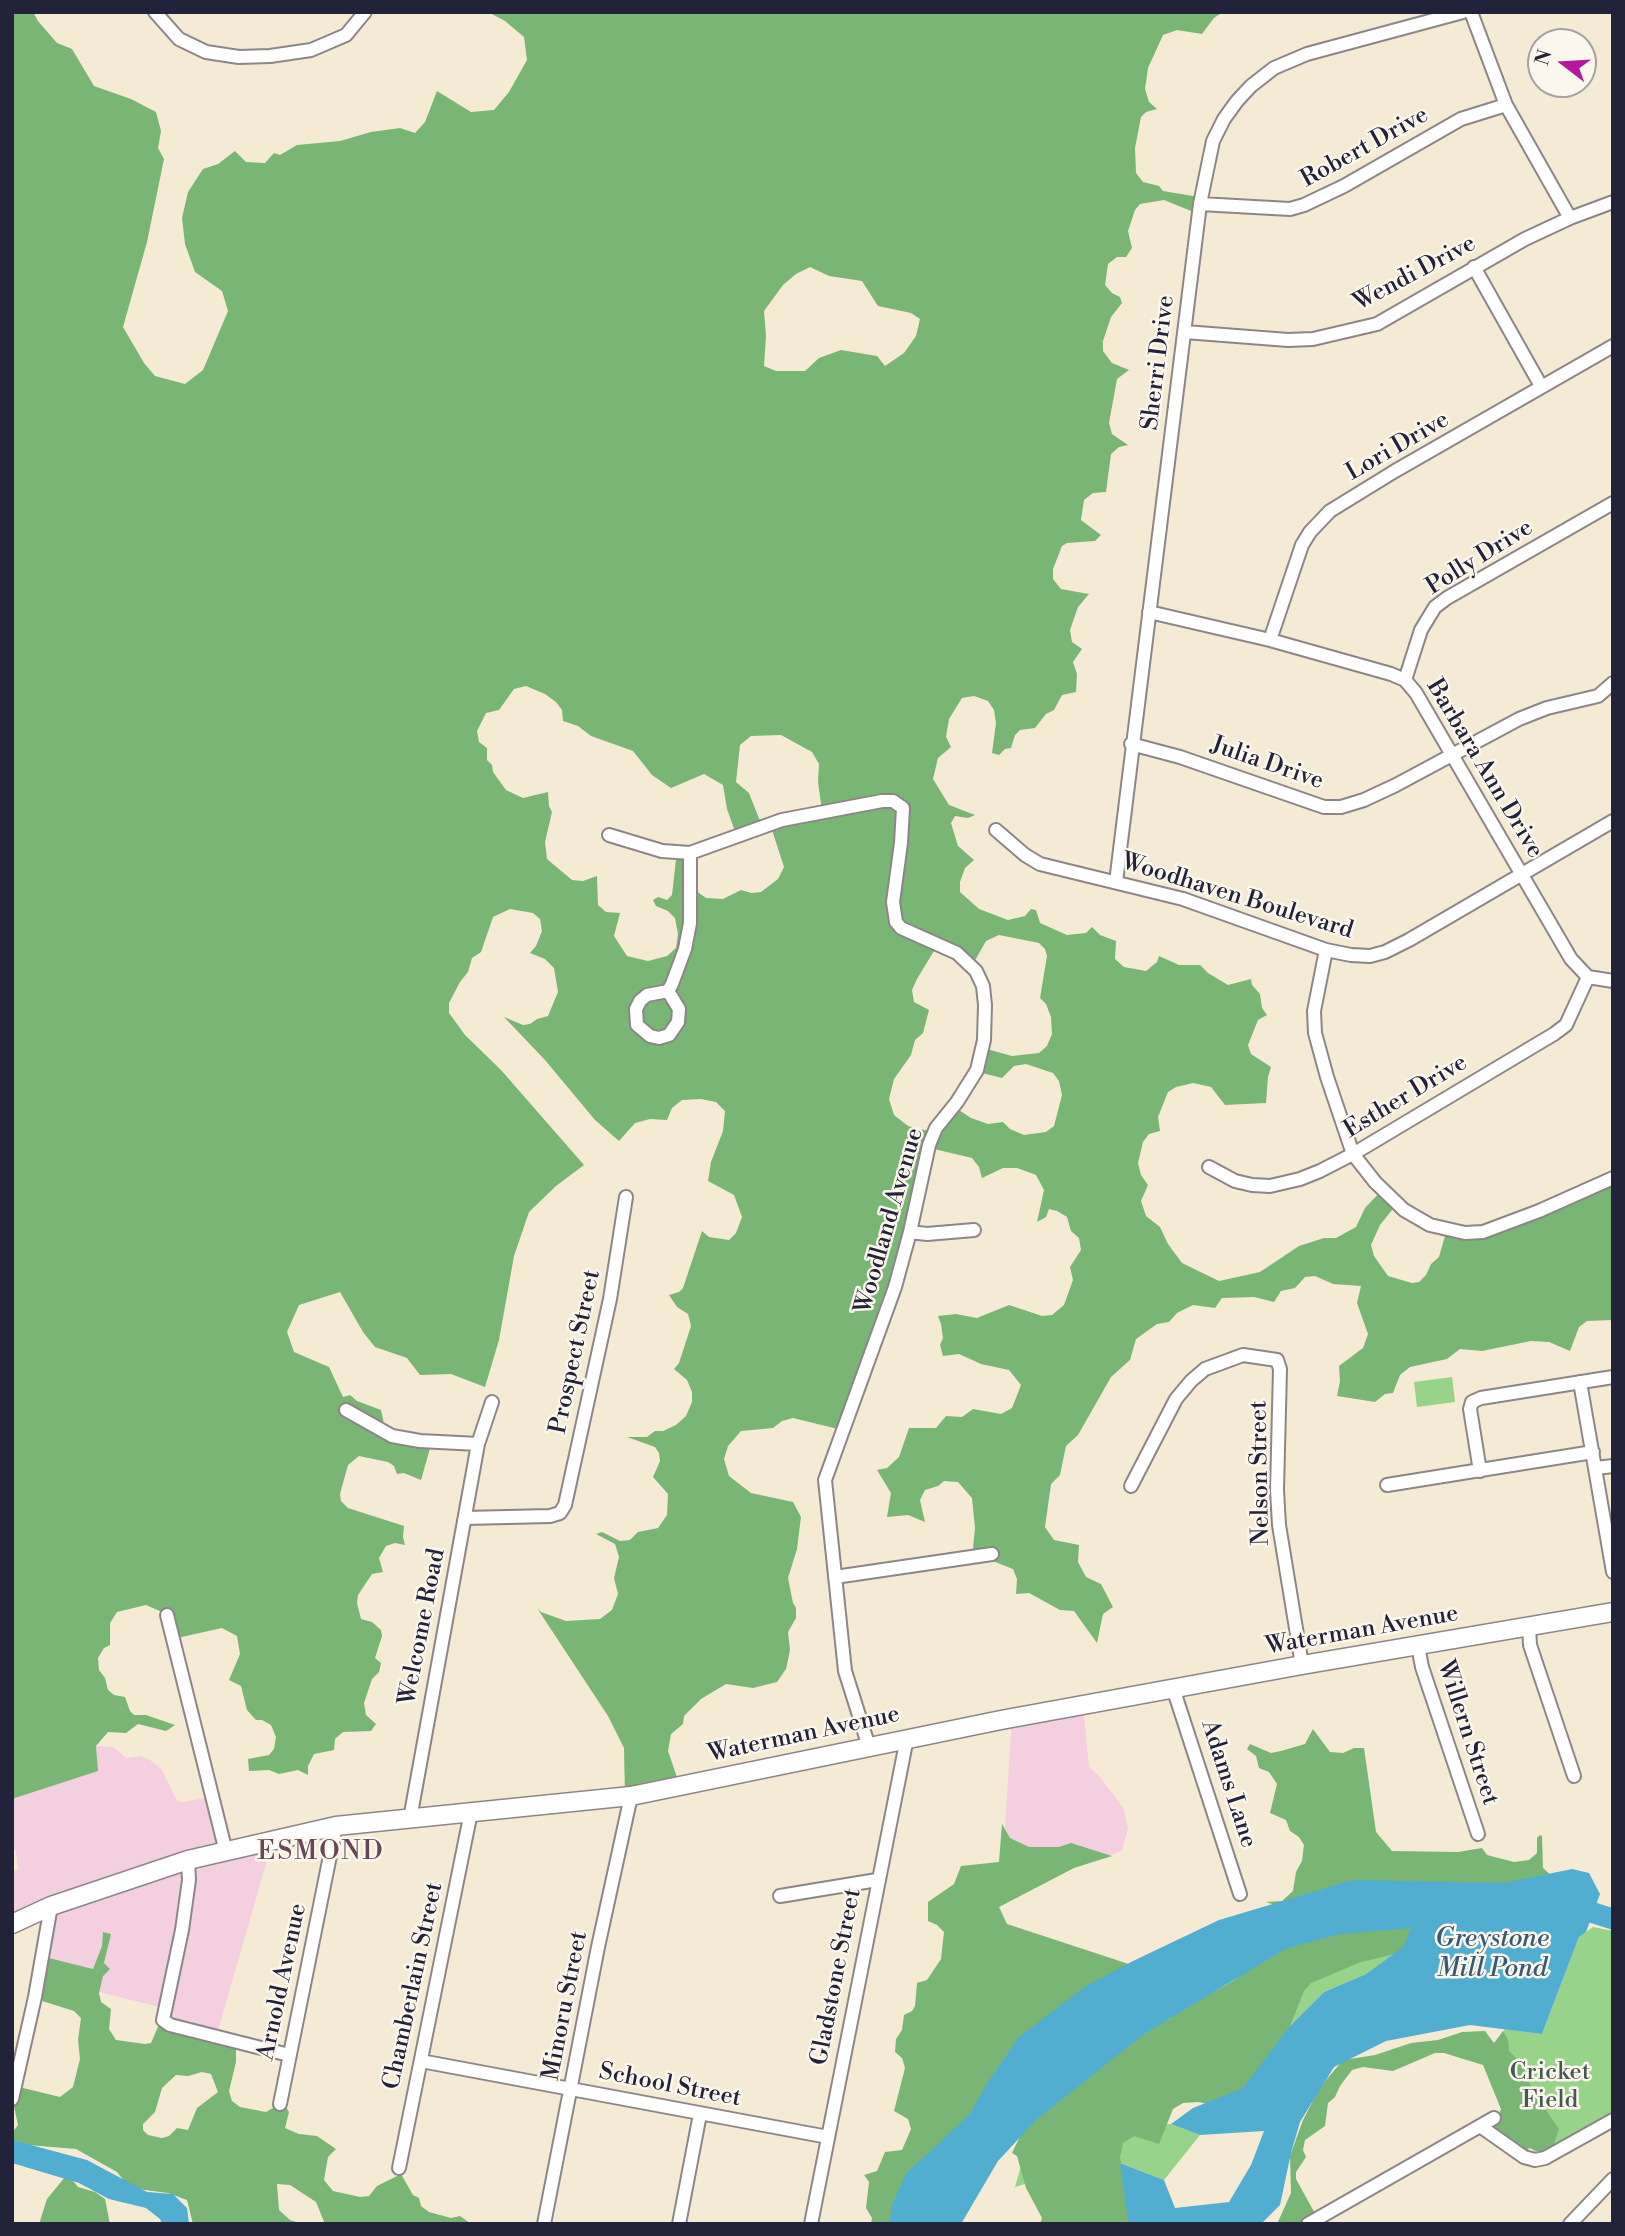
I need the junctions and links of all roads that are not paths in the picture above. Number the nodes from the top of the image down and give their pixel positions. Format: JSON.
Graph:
{"nodes":[{"id":1,"x":155,"y":12,"type":"edge"},
{"id":2,"x":365,"y":12,"type":"edge"},
{"id":3,"x":1463,"y":12,"type":"edge"},
{"id":4,"x":1471,"y":12,"type":"edge"},
{"id":5,"x":1506,"y":106,"type":"junction"},
{"id":6,"x":1613,"y":202,"type":"edge"},
{"id":7,"x":1200,"y":204,"type":"junction"},
{"id":8,"x":1570,"y":218,"type":"junction"},
{"id":9,"x":1474,"y":267,"type":"junction"},
{"id":10,"x":1185,"y":332,"type":"junction"},
{"id":11,"x":1613,"y":346,"type":"edge"},
{"id":12,"x":1541,"y":386,"type":"junction"},
{"id":13,"x":1613,"y":503,"type":"edge"},
{"id":14,"x":1149,"y":612,"type":"junction"},
{"id":15,"x":1270,"y":640,"type":"junction"},
{"id":16,"x":1405,"y":680,"type":"junction"},
{"id":17,"x":1613,"y":683,"type":"edge"},
{"id":18,"x":1131,"y":744,"type":"junction"},
{"id":19,"x":1452,"y":755,"type":"junction"},
{"id":20,"x":1613,"y":821,"type":"edge"},
{"id":21,"x":996,"y":830,"type":"dead end"},
{"id":22,"x":609,"y":835,"type":"dead end"},
{"id":23,"x":690,"y":853,"type":"junction"},
{"id":24,"x":1523,"y":874,"type":"junction"},
{"id":25,"x":1116,"y":882,"type":"junction"},
{"id":26,"x":1326,"y":950,"type":"junction"},
{"id":27,"x":1588,"y":976,"type":"junction"},
{"id":28,"x":1613,"y":981,"type":"edge"},
{"id":29,"x":668,"y":991,"type":"dead end"},
{"id":30,"x":1353,"y":1154,"type":"junction"},
{"id":31,"x":1209,"y":1167,"type":"dead end"},
{"id":32,"x":1613,"y":1178,"type":"edge"},
{"id":33,"x":626,"y":1197,"type":"dead end"},
{"id":34,"x":974,"y":1230,"type":"dead end"},
{"id":35,"x":910,"y":1232,"type":"junction"},
{"id":36,"x":1613,"y":1377,"type":"edge"},
{"id":37,"x":1580,"y":1382,"type":"junction"},
{"id":38,"x":492,"y":1402,"type":"dead end"},
{"id":39,"x":346,"y":1410,"type":"dead end"},
{"id":40,"x":478,"y":1444,"type":"junction"},
{"id":41,"x":1593,"y":1452,"type":"junction"},
{"id":42,"x":1613,"y":1466,"type":"edge"},
{"id":43,"x":1596,"y":1468,"type":"junction"},
{"id":44,"x":1480,"y":1471,"type":"junction"},
{"id":45,"x":1387,"y":1485,"type":"dead end"},
{"id":46,"x":1131,"y":1486,"type":"dead end"},
{"id":47,"x":465,"y":1518,"type":"junction"},
{"id":48,"x":992,"y":1554,"type":"dead end"},
{"id":49,"x":1613,"y":1572,"type":"edge"},
{"id":50,"x":835,"y":1577,"type":"junction"},
{"id":51,"x":1613,"y":1612,"type":"edge"},
{"id":52,"x":167,"y":1615,"type":"dead end"},
{"id":53,"x":1529,"y":1627,"type":"junction"},
{"id":54,"x":1418,"y":1646,"type":"junction"},
{"id":55,"x":1302,"y":1665,"type":"junction"},
{"id":56,"x":1173,"y":1688,"type":"junction"},
{"id":57,"x":906,"y":1738,"type":"junction"},
{"id":58,"x":869,"y":1747,"type":"junction"},
{"id":59,"x":1574,"y":1776,"type":"dead end"},
{"id":60,"x":631,"y":1796,"type":"junction"},
{"id":61,"x":471,"y":1812,"type":"junction"},
{"id":62,"x":410,"y":1819,"type":"junction"},
{"id":63,"x":336,"y":1826,"type":"junction"},
{"id":64,"x":1478,"y":1833,"type":"dead end"},
{"id":65,"x":226,"y":1852,"type":"junction"},
{"id":66,"x":188,"y":1860,"type":"junction"},
{"id":67,"x":877,"y":1880,"type":"junction"},
{"id":68,"x":1240,"y":1894,"type":"dead end"},
{"id":69,"x":780,"y":1896,"type":"dead end"},
{"id":70,"x":51,"y":1906,"type":"junction"},
{"id":71,"x":12,"y":1924,"type":"edge"},
{"id":72,"x":289,"y":2055,"type":"junction"},
{"id":73,"x":421,"y":2061,"type":"junction"},
{"id":74,"x":572,"y":2089,"type":"junction"},
{"id":75,"x":12,"y":2099,"type":"edge"},
{"id":76,"x":280,"y":2104,"type":"dead end"},
{"id":77,"x":700,"y":2114,"type":"junction"},
{"id":78,"x":1494,"y":2118,"type":"dead end"},
{"id":79,"x":1613,"y":2120,"type":"edge"},
{"id":80,"x":1480,"y":2126,"type":"junction"},
{"id":81,"x":828,"y":2137,"type":"junction"},
{"id":82,"x":399,"y":2168,"type":"dead end"},
{"id":83,"x":1613,"y":2179,"type":"edge"},
{"id":84,"x":544,"y":2224,"type":"edge"},
{"id":85,"x":679,"y":2224,"type":"edge"},
{"id":86,"x":811,"y":2224,"type":"edge"},
{"id":87,"x":1308,"y":2224,"type":"edge"},
{"id":88,"x":1570,"y":2224,"type":"edge"}],
"edges":[{"from":1,"to":2,"type":"street"},
{"from":3,"to":7,"type":"street","name":"Sherri Drive"},
{"from":4,"to":5,"type":"street"},
{"from":5,"to":7,"type":"street","name":"Robert Drive"},
{"from":5,"to":8,"type":"street"},
{"from":6,"to":8,"type":"street","name":"Wendi Drive"},
{"from":7,"to":10,"type":"street","name":"Sherri Drive"},
{"from":8,"to":9,"type":"street","name":"Wendi Drive"},
{"from":9,"to":10,"type":"street","name":"Wendi Drive"},
{"from":9,"to":12,"type":"street"},
{"from":10,"to":14,"type":"street","name":"Sherri Drive"},
{"from":11,"to":12,"type":"street","name":"Lori Drive"},
{"from":12,"to":15,"type":"street","name":"Lori Drive"},
{"from":13,"to":16,"type":"street","name":"Polly Drive"},
{"from":14,"to":15,"type":"street","name":"Barbara Ann Drive"},
{"from":14,"to":18,"type":"street","name":"Sherri Drive"},
{"from":15,"to":16,"type":"street","name":"Barbara Ann Drive"},
{"from":16,"to":19,"type":"street","name":"Barbara Ann Drive"},
{"from":17,"to":19,"type":"street","name":"Julia Drive"},
{"from":18,"to":19,"type":"street","name":"Julia Drive"},
{"from":18,"to":25,"type":"street","name":"Sherri Drive"},
{"from":19,"to":24,"type":"street","name":"Barbara Ann Drive"},
{"from":20,"to":24,"type":"street","name":"Woodhaven Boulevard"},
{"from":21,"to":25,"type":"street","name":"Woodhaven Boulevard"},
{"from":22,"to":23,"type":"street","name":"Woodland Avenue"},
{"from":23,"to":29,"type":"street"},
{"from":23,"to":35,"type":"street","name":"Woodland Avenue"},
{"from":24,"to":26,"type":"street","name":"Woodhaven Boulevard"},
{"from":24,"to":27,"type":"street","name":"Barbara Ann Drive"},
{"from":25,"to":26,"type":"street","name":"Woodhaven Boulevard"},
{"from":26,"to":30,"type":"street"},
{"from":27,"to":28,"type":"street"},
{"from":27,"to":30,"type":"street","name":"Esther Drive"},
{"from":30,"to":31,"type":"street","name":"Esther Drive"},
{"from":30,"to":32,"type":"street"},
{"from":33,"to":47,"type":"street","name":"Prospect Street"},
{"from":34,"to":35,"type":"street"},
{"from":35,"to":50,"type":"street","name":"Woodland Avenue"},
{"from":36,"to":37,"type":"street"},
{"from":37,"to":41,"type":"street"},
{"from":37,"to":44,"type":"street"},
{"from":38,"to":40,"type":"street","name":"Welcome Road"},
{"from":39,"to":40,"type":"street"},
{"from":40,"to":47,"type":"street","name":"Welcome Road"},
{"from":41,"to":43,"type":"street"},
{"from":41,"to":44,"type":"street"},
{"from":42,"to":43,"type":"street"},
{"from":43,"to":49,"type":"street"},
{"from":44,"to":45,"type":"street"},
{"from":46,"to":55,"type":"street","name":"Nelson Street"},
{"from":47,"to":62,"type":"street","name":"Welcome Road"},
{"from":48,"to":50,"type":"street"},
{"from":50,"to":58,"type":"street","name":"Woodland Avenue"},
{"from":51,"to":53,"type":"main road","name":"Waterman Avenue"},
{"from":52,"to":65,"type":"street"},
{"from":53,"to":54,"type":"main road","name":"Waterman Avenue"},
{"from":53,"to":59,"type":"street"},
{"from":54,"to":55,"type":"main road","name":"Waterman Avenue"},
{"from":54,"to":64,"type":"street","name":"Willern Street"},
{"from":55,"to":56,"type":"main road","name":"Waterman Avenue"},
{"from":56,"to":57,"type":"main road","name":"Waterman Avenue"},
{"from":56,"to":68,"type":"street","name":"Adams Lane"},
{"from":57,"to":58,"type":"main road","name":"Waterman Avenue"},
{"from":57,"to":67,"type":"street","name":"Gladstone Street"},
{"from":58,"to":60,"type":"main road","name":"Waterman Avenue"},
{"from":60,"to":61,"type":"main road","name":"Waterman Avenue"},
{"from":60,"to":74,"type":"street","name":"Minoru Street"},
{"from":61,"to":62,"type":"main road","name":"Waterman Avenue"},
{"from":61,"to":73,"type":"street","name":"Chamberlain Street"},
{"from":62,"to":63,"type":"main road","name":"Waterman Avenue"},
{"from":63,"to":65,"type":"main road","name":"Waterman Avenue"},
{"from":63,"to":72,"type":"street","name":"Arnold Avenue"},
{"from":65,"to":66,"type":"main road","name":"Waterman Avenue"},
{"from":66,"to":70,"type":"main road","name":"Waterman Avenue"},
{"from":66,"to":72,"type":"street"},
{"from":67,"to":69,"type":"street"},
{"from":67,"to":81,"type":"street","name":"Gladstone Street"},
{"from":70,"to":71,"type":"main road","name":"Waterman Avenue"},
{"from":70,"to":75,"type":"street"},
{"from":72,"to":76,"type":"street","name":"Arnold Avenue"},
{"from":73,"to":74,"type":"street","name":"School Street"},
{"from":73,"to":82,"type":"street","name":"Chamberlain Street"},
{"from":74,"to":77,"type":"street","name":"School Street"},
{"from":74,"to":84,"type":"street","name":"Minoru Street"},
{"from":77,"to":81,"type":"street","name":"School Street"},
{"from":77,"to":85,"type":"street"},
{"from":78,"to":80,"type":"street"},
{"from":79,"to":80,"type":"street"},
{"from":80,"to":87,"type":"street"},
{"from":81,"to":86,"type":"street","name":"Gladstone Street"},
{"from":83,"to":88,"type":"street"}]}
